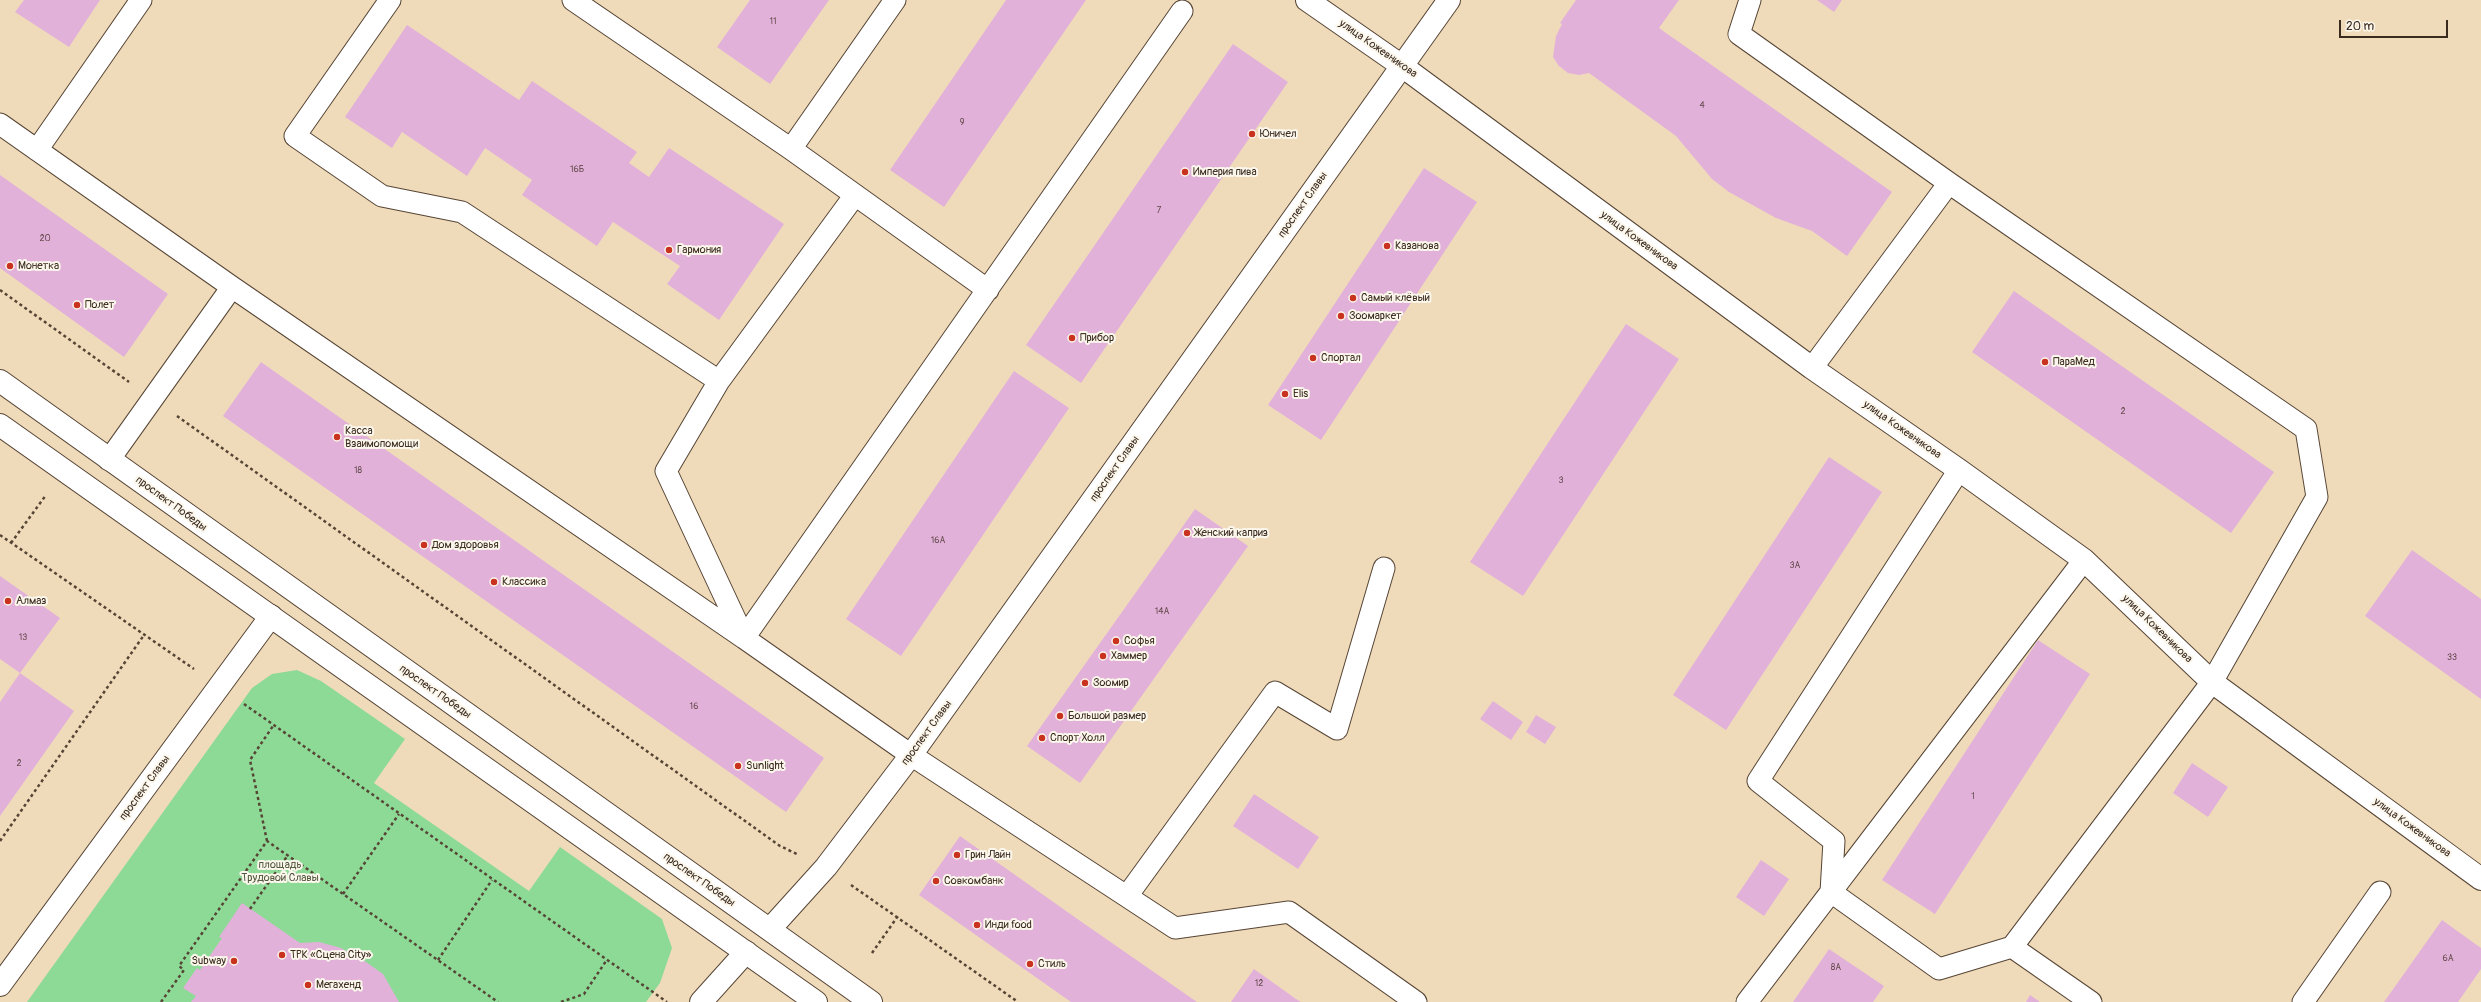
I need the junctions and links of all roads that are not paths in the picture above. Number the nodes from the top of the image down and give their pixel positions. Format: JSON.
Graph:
{"nodes":[{"id":1,"x":142,"y":0,"type":"edge"},
{"id":2,"x":390,"y":0,"type":"edge"},
{"id":3,"x":573,"y":0,"type":"edge"},
{"id":4,"x":895,"y":0,"type":"edge"},
{"id":5,"x":1307,"y":0,"type":"edge"},
{"id":6,"x":1449,"y":0,"type":"edge"},
{"id":7,"x":1750,"y":0,"type":"edge"},
{"id":8,"x":1182,"y":11,"type":"dead end"},
{"id":9,"x":1402,"y":66,"type":"junction"},
{"id":10,"x":0,"y":124,"type":"edge"},
{"id":11,"x":791,"y":149,"type":"junction"},
{"id":12,"x":37,"y":150,"type":"junction"},
{"id":13,"x":1949,"y":183,"type":"junction"},
{"id":14,"x":855,"y":195,"type":"junction"},
{"id":15,"x":232,"y":287,"type":"junction"},
{"id":16,"x":988,"y":290,"type":"junction"},
{"id":17,"x":1812,"y":368,"type":"junction"},
{"id":18,"x":0,"y":381,"type":"edge"},
{"id":19,"x":719,"y":381,"type":"junction"},
{"id":20,"x":0,"y":425,"type":"edge"},
{"id":21,"x":109,"y":460,"type":"junction"},
{"id":22,"x":1959,"y":470,"type":"junction"},
{"id":23,"x":2084,"y":560,"type":"junction"},
{"id":24,"x":1384,"y":568,"type":"dead end"},
{"id":25,"x":289,"y":589,"type":"junction"},
{"id":26,"x":271,"y":616,"type":"junction"},
{"id":27,"x":744,"y":638,"type":"junction"},
{"id":28,"x":2212,"y":682,"type":"junction"},
{"id":29,"x":911,"y":755,"type":"junction"},
{"id":30,"x":2481,"y":879,"type":"edge"},
{"id":31,"x":1831,"y":892,"type":"junction"},
{"id":32,"x":2380,"y":892,"type":"dead end"},
{"id":33,"x":1126,"y":896,"type":"junction"},
{"id":34,"x":770,"y":929,"type":"junction"},
{"id":35,"x":2012,"y":947,"type":"junction"},
{"id":36,"x":746,"y":952,"type":"junction"},
{"id":37,"x":0,"y":985,"type":"edge"},
{"id":38,"x":700,"y":1002,"type":"edge"},
{"id":39,"x":816,"y":1002,"type":"edge"},
{"id":40,"x":871,"y":1002,"type":"edge"},
{"id":41,"x":1416,"y":1002,"type":"edge"},
{"id":42,"x":1747,"y":1002,"type":"edge"},
{"id":43,"x":2091,"y":1002,"type":"edge"},
{"id":44,"x":2303,"y":1002,"type":"edge"}],
"edges":[{"from":1,"to":12,"type":"lane"},
{"from":2,"to":19,"type":"lane"},
{"from":3,"to":11,"type":"lane"},
{"from":4,"to":11,"type":"lane"},
{"from":5,"to":9,"type":"street","name":"улица Кожевникова"},
{"from":6,"to":9,"type":"street","name":"проспект Славы"},
{"from":7,"to":13,"type":"lane"},
{"from":8,"to":16,"type":"lane"},
{"from":9,"to":17,"type":"street","name":"улица Кожевникова"},
{"from":9,"to":29,"type":"street","name":"проспект Славы"},
{"from":10,"to":12,"type":"lane"},
{"from":11,"to":14,"type":"lane"},
{"from":12,"to":15,"type":"lane"},
{"from":13,"to":17,"type":"lane"},
{"from":13,"to":28,"type":"lane"},
{"from":14,"to":16,"type":"lane"},
{"from":14,"to":19,"type":"lane"},
{"from":15,"to":21,"type":"lane"},
{"from":15,"to":27,"type":"lane"},
{"from":16,"to":27,"type":"lane"},
{"from":17,"to":22,"type":"street","name":"улица Кожевникова"},
{"from":18,"to":21,"type":"street","name":"проспект Победы"},
{"from":19,"to":27,"type":"lane"},
{"from":20,"to":26,"type":"street"},
{"from":21,"to":25,"type":"street","name":"проспект Победы"},
{"from":22,"to":23,"type":"street","name":"улица Кожевникова"},
{"from":22,"to":31,"type":"lane"},
{"from":23,"to":28,"type":"street","name":"улица Кожевникова"},
{"from":23,"to":31,"type":"lane"},
{"from":24,"to":33,"type":"lane"},
{"from":25,"to":26,"type":"street","name":"проспект Славы"},
{"from":25,"to":34,"type":"street","name":"проспект Победы"},
{"from":26,"to":36,"type":"street"},
{"from":26,"to":37,"type":"street","name":"проспект Славы"},
{"from":27,"to":29,"type":"lane"},
{"from":28,"to":30,"type":"street","name":"улица Кожевникова"},
{"from":28,"to":35,"type":"lane"},
{"from":29,"to":33,"type":"lane"},
{"from":29,"to":34,"type":"street","name":"проспект Славы"},
{"from":31,"to":35,"type":"lane"},
{"from":31,"to":42,"type":"lane"},
{"from":32,"to":44,"type":"lane"},
{"from":33,"to":41,"type":"lane"},
{"from":34,"to":36,"type":"street","name":"проспект Славы"},
{"from":34,"to":40,"type":"street","name":"проспект Победы"},
{"from":35,"to":43,"type":"lane"},
{"from":36,"to":38,"type":"street"},
{"from":36,"to":39,"type":"street"}]}
